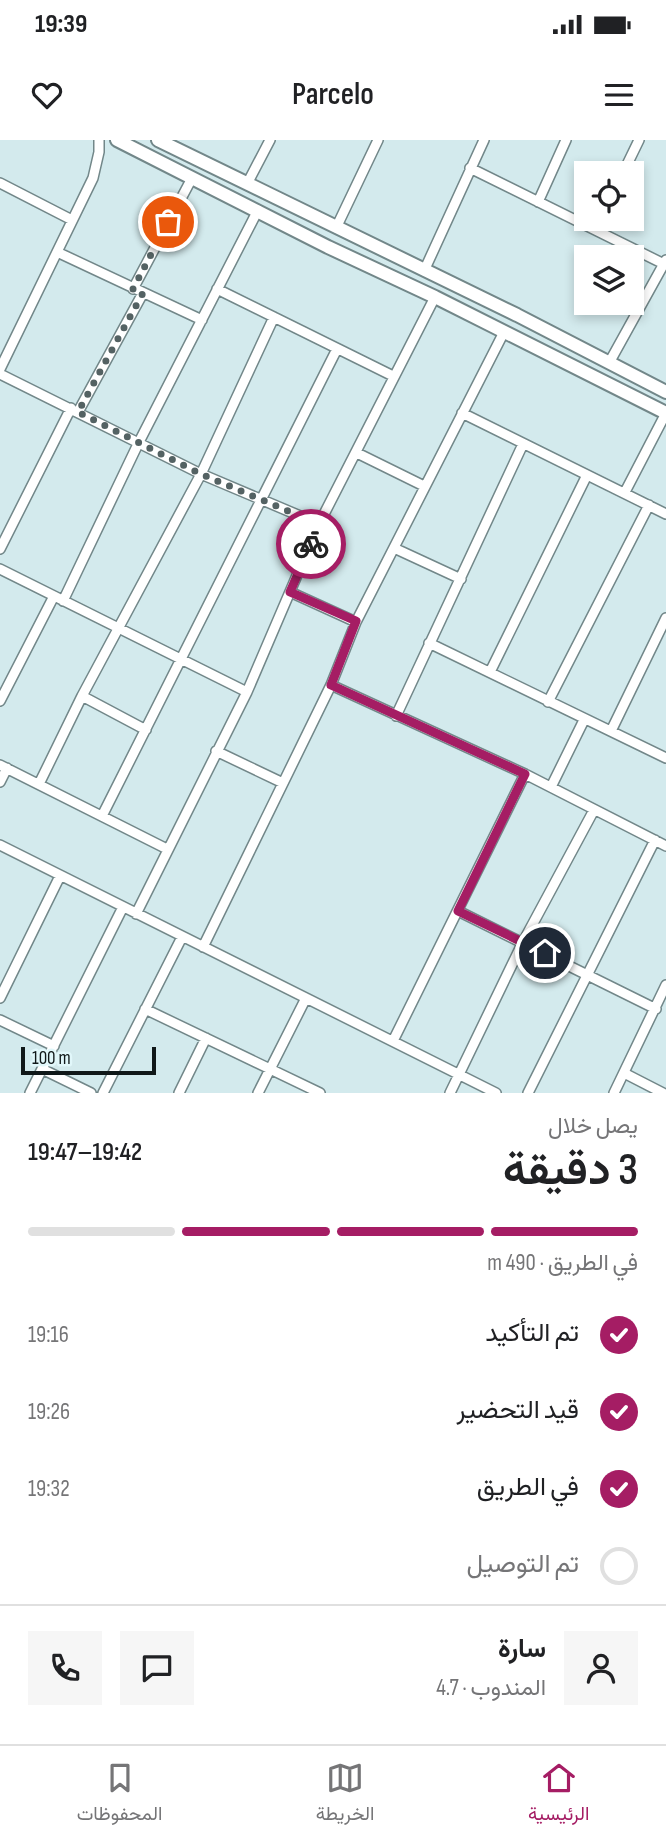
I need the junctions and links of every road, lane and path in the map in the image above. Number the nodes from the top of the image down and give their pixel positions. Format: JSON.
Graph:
{"nodes":[{"id":1,"x":99,"y":140,"type":"edge"},
{"id":2,"x":117,"y":140,"type":"edge"},
{"id":3,"x":158,"y":140,"type":"edge"},
{"id":4,"x":270,"y":140,"type":"edge"},
{"id":5,"x":378,"y":140,"type":"edge"},
{"id":6,"x":484,"y":140,"type":"edge"},
{"id":7,"x":566,"y":140,"type":"edge"},
{"id":8,"x":639,"y":140,"type":"edge"},
{"id":9,"x":629,"y":161,"type":"edge"},
{"id":10,"x":470,"y":169,"type":"junction"},
{"id":11,"x":192,"y":178,"type":"junction"},
{"id":12,"x":247,"y":184,"type":"junction"},
{"id":13,"x":1,"y":185,"type":"edge"},
{"id":14,"x":538,"y":201,"type":"junction"},
{"id":15,"x":258,"y":209,"type":"junction"},
{"id":16,"x":72,"y":220,"type":"junction"},
{"id":17,"x":574,"y":220,"type":"edge"},
{"id":18,"x":336,"y":228,"type":"junction"},
{"id":19,"x":596,"y":231,"type":"edge"},
{"id":20,"x":57,"y":252,"type":"junction"},
{"id":21,"x":665,"y":263,"type":"edge"},
{"id":22,"x":424,"y":271,"type":"junction"},
{"id":23,"x":133,"y":289,"type":"junction"},
{"id":24,"x":217,"y":289,"type":"junction"},
{"id":25,"x":143,"y":293,"type":"junction"},
{"id":26,"x":435,"y":297,"type":"junction"},
{"id":27,"x":274,"y":317,"type":"junction"},
{"id":28,"x":202,"y":320,"type":"junction"},
{"id":29,"x":504,"y":332,"type":"junction"},
{"id":30,"x":337,"y":349,"type":"junction"},
{"id":31,"x":609,"y":363,"type":"junction"},
{"id":32,"x":0,"y":372,"type":"edge"},
{"id":33,"x":393,"y":376,"type":"junction"},
{"id":34,"x":666,"y":392,"type":"edge"},
{"id":35,"x":74,"y":410,"type":"junction"},
{"id":36,"x":462,"y":413,"type":"junction"},
{"id":37,"x":666,"y":413,"type":"edge"},
{"id":38,"x":138,"y":444,"type":"junction"},
{"id":39,"x":523,"y":444,"type":"junction"},
{"id":40,"x":356,"y":453,"type":"junction"},
{"id":41,"x":201,"y":474,"type":"junction"},
{"id":42,"x":587,"y":475,"type":"junction"},
{"id":43,"x":424,"y":486,"type":"junction"},
{"id":44,"x":625,"y":492,"type":"junction"},
{"id":45,"x":261,"y":501,"type":"junction"},
{"id":46,"x":649,"y":505,"type":"junction"},
{"id":47,"x":666,"y":514,"type":"edge"},
{"id":48,"x":319,"y":524,"type":"junction"},
{"id":49,"x":394,"y":548,"type":"junction"},
{"id":50,"x":0,"y":549,"type":"edge"},
{"id":51,"x":0,"y":569,"type":"edge"},
{"id":52,"x":461,"y":579,"type":"junction"},
{"id":53,"x":290,"y":592,"type":"junction"},
{"id":54,"x":59,"y":598,"type":"junction"},
{"id":55,"x":666,"y":618,"type":"edge"},
{"id":56,"x":356,"y":621,"type":"junction"},
{"id":57,"x":118,"y":629,"type":"junction"},
{"id":58,"x":429,"y":643,"type":"junction"},
{"id":59,"x":181,"y":661,"type":"junction"},
{"id":60,"x":490,"y":672,"type":"junction"},
{"id":61,"x":331,"y":685,"type":"junction"},
{"id":62,"x":247,"y":692,"type":"junction"},
{"id":63,"x":82,"y":696,"type":"junction"},
{"id":64,"x":0,"y":701,"type":"edge"},
{"id":65,"x":548,"y":702,"type":"junction"},
{"id":66,"x":396,"y":716,"type":"junction"},
{"id":67,"x":584,"y":720,"type":"junction"},
{"id":68,"x":146,"y":730,"type":"junction"},
{"id":69,"x":611,"y":732,"type":"junction"},
{"id":70,"x":216,"y":751,"type":"junction"},
{"id":71,"x":666,"y":758,"type":"edge"},
{"id":72,"x":3,"y":767,"type":"edge"},
{"id":73,"x":525,"y":774,"type":"junction"},
{"id":74,"x":0,"y":782,"type":"edge"},
{"id":75,"x":282,"y":783,"type":"junction"},
{"id":76,"x":38,"y":785,"type":"junction"},
{"id":77,"x":551,"y":787,"type":"junction"},
{"id":78,"x":594,"y":810,"type":"junction"},
{"id":79,"x":102,"y":816,"type":"junction"},
{"id":80,"x":655,"y":840,"type":"junction"},
{"id":81,"x":0,"y":845,"type":"edge"},
{"id":82,"x":666,"y":846,"type":"edge"},
{"id":83,"x":167,"y":849,"type":"junction"},
{"id":84,"x":61,"y":876,"type":"junction"},
{"id":85,"x":123,"y":908,"type":"junction"},
{"id":86,"x":458,"y":911,"type":"junction"},
{"id":87,"x":136,"y":914,"type":"junction"},
{"id":88,"x":182,"y":937,"type":"junction"},
{"id":89,"x":523,"y":942,"type":"junction"},
{"id":90,"x":203,"y":947,"type":"junction"},
{"id":91,"x":587,"y":974,"type":"junction"},
{"id":92,"x":666,"y":985,"type":"edge"},
{"id":93,"x":0,"y":998,"type":"edge"},
{"id":94,"x":306,"y":998,"type":"junction"},
{"id":95,"x":145,"y":1009,"type":"junction"},
{"id":96,"x":656,"y":1009,"type":"junction"},
{"id":97,"x":0,"y":1020,"type":"edge"},
{"id":98,"x":206,"y":1038,"type":"junction"},
{"id":99,"x":393,"y":1041,"type":"junction"},
{"id":100,"x":54,"y":1046,"type":"junction"},
{"id":101,"x":42,"y":1069,"type":"junction"},
{"id":102,"x":271,"y":1069,"type":"junction"},
{"id":103,"x":624,"y":1073,"type":"junction"},
{"id":104,"x":460,"y":1075,"type":"junction"},
{"id":105,"x":30,"y":1093,"type":"edge"},
{"id":106,"x":91,"y":1093,"type":"edge"},
{"id":107,"x":103,"y":1093,"type":"edge"},
{"id":108,"x":179,"y":1093,"type":"edge"},
{"id":109,"x":258,"y":1093,"type":"edge"},
{"id":110,"x":320,"y":1093,"type":"edge"},
{"id":111,"x":450,"y":1093,"type":"edge"},
{"id":112,"x":496,"y":1093,"type":"edge"},
{"id":113,"x":528,"y":1093,"type":"edge"},
{"id":114,"x":614,"y":1093,"type":"edge"},
{"id":115,"x":663,"y":1093,"type":"edge"}],
"edges":[{"from":1,"to":16,"type":"street"},
{"from":2,"to":11,"type":"main road"},
{"from":3,"to":12,"type":"main road"},
{"from":4,"to":12,"type":"street"},
{"from":5,"to":18,"type":"street"},
{"from":6,"to":10,"type":"street"},
{"from":7,"to":14,"type":"street"},
{"from":8,"to":9,"type":"street"},
{"from":10,"to":14,"type":"street"},
{"from":10,"to":22,"type":"street"},
{"from":11,"to":15,"type":"main road"},
{"from":11,"to":23,"type":"street"},
{"from":12,"to":18,"type":"main road"},
{"from":13,"to":16,"type":"street"},
{"from":14,"to":17,"type":"street"},
{"from":15,"to":24,"type":"street"},
{"from":15,"to":26,"type":"main road"},
{"from":16,"to":20,"type":"street"},
{"from":18,"to":22,"type":"main road"},
{"from":19,"to":21,"type":"street"},
{"from":20,"to":23,"type":"street"},
{"from":20,"to":32,"type":"street"},
{"from":21,"to":31,"type":"street"},
{"from":22,"to":31,"type":"main road"},
{"from":23,"to":25,"type":"street"},
{"from":24,"to":27,"type":"street"},
{"from":24,"to":28,"type":"street"},
{"from":25,"to":28,"type":"street"},
{"from":25,"to":35,"type":"street"},
{"from":26,"to":29,"type":"main road"},
{"from":26,"to":33,"type":"street"},
{"from":27,"to":30,"type":"street"},
{"from":27,"to":41,"type":"street"},
{"from":28,"to":38,"type":"street"},
{"from":29,"to":36,"type":"street"},
{"from":29,"to":37,"type":"main road"},
{"from":30,"to":33,"type":"street"},
{"from":30,"to":45,"type":"street"},
{"from":31,"to":34,"type":"main road"},
{"from":32,"to":35,"type":"street"},
{"from":33,"to":40,"type":"street"},
{"from":35,"to":38,"type":"street"},
{"from":35,"to":50,"type":"street"},
{"from":36,"to":39,"type":"street"},
{"from":36,"to":43,"type":"street"},
{"from":37,"to":44,"type":"street"},
{"from":38,"to":41,"type":"street"},
{"from":38,"to":54,"type":"street"},
{"from":39,"to":42,"type":"street"},
{"from":39,"to":52,"type":"street"},
{"from":40,"to":43,"type":"street"},
{"from":40,"to":48,"type":"street"},
{"from":41,"to":45,"type":"street"},
{"from":41,"to":57,"type":"street"},
{"from":42,"to":44,"type":"street"},
{"from":42,"to":60,"type":"street"},
{"from":43,"to":49,"type":"street"},
{"from":44,"to":46,"type":"street"},
{"from":45,"to":48,"type":"street"},
{"from":45,"to":59,"type":"street"},
{"from":46,"to":47,"type":"street"},
{"from":46,"to":65,"type":"street"},
{"from":48,"to":53,"type":"street"},
{"from":49,"to":52,"type":"street"},
{"from":49,"to":56,"type":"street"},
{"from":51,"to":54,"type":"street"},
{"from":52,"to":58,"type":"street"},
{"from":53,"to":56,"type":"street"},
{"from":53,"to":62,"type":"street"},
{"from":54,"to":57,"type":"street"},
{"from":54,"to":64,"type":"street"},
{"from":55,"to":69,"type":"street"},
{"from":56,"to":61,"type":"street"},
{"from":57,"to":59,"type":"street"},
{"from":57,"to":63,"type":"street"},
{"from":58,"to":60,"type":"street"},
{"from":58,"to":66,"type":"street"},
{"from":59,"to":62,"type":"street"},
{"from":59,"to":68,"type":"street"},
{"from":60,"to":65,"type":"street"},
{"from":61,"to":66,"type":"street"},
{"from":61,"to":75,"type":"street"},
{"from":62,"to":70,"type":"street"},
{"from":63,"to":68,"type":"street"},
{"from":63,"to":76,"type":"street"},
{"from":65,"to":67,"type":"street"},
{"from":66,"to":73,"type":"street"},
{"from":67,"to":69,"type":"street"},
{"from":67,"to":77,"type":"street"},
{"from":68,"to":79,"type":"street"},
{"from":69,"to":71,"type":"street"},
{"from":70,"to":75,"type":"street"},
{"from":70,"to":83,"type":"street"},
{"from":72,"to":74,"type":"street"},
{"from":72,"to":76,"type":"street"},
{"from":73,"to":77,"type":"street"},
{"from":73,"to":86,"type":"street"},
{"from":75,"to":90,"type":"street"},
{"from":76,"to":79,"type":"street"},
{"from":77,"to":78,"type":"street"},
{"from":78,"to":80,"type":"street"},
{"from":78,"to":89,"type":"street"},
{"from":79,"to":83,"type":"street"},
{"from":80,"to":82,"type":"street"},
{"from":80,"to":91,"type":"street"},
{"from":81,"to":84,"type":"street"},
{"from":83,"to":87,"type":"street"},
{"from":84,"to":85,"type":"street"},
{"from":84,"to":93,"type":"street"},
{"from":85,"to":87,"type":"street"},
{"from":85,"to":100,"type":"street"},
{"from":86,"to":89,"type":"street"},
{"from":86,"to":99,"type":"street"},
{"from":87,"to":88,"type":"street"},
{"from":88,"to":90,"type":"street"},
{"from":88,"to":95,"type":"street"},
{"from":89,"to":91,"type":"street"},
{"from":89,"to":104,"type":"street"},
{"from":90,"to":94,"type":"street"},
{"from":91,"to":96,"type":"street"},
{"from":91,"to":113,"type":"street"},
{"from":92,"to":96,"type":"street"},
{"from":94,"to":99,"type":"street"},
{"from":94,"to":102,"type":"street"},
{"from":95,"to":98,"type":"street"},
{"from":95,"to":107,"type":"street"},
{"from":96,"to":103,"type":"street"},
{"from":97,"to":100,"type":"street"},
{"from":98,"to":102,"type":"street"},
{"from":98,"to":108,"type":"street"},
{"from":99,"to":104,"type":"street"},
{"from":100,"to":101,"type":"street"},
{"from":101,"to":105,"type":"street"},
{"from":101,"to":106,"type":"street"},
{"from":102,"to":109,"type":"street"},
{"from":102,"to":110,"type":"street"},
{"from":103,"to":114,"type":"street"},
{"from":103,"to":115,"type":"street"},
{"from":104,"to":111,"type":"street"},
{"from":104,"to":112,"type":"street"}]}
